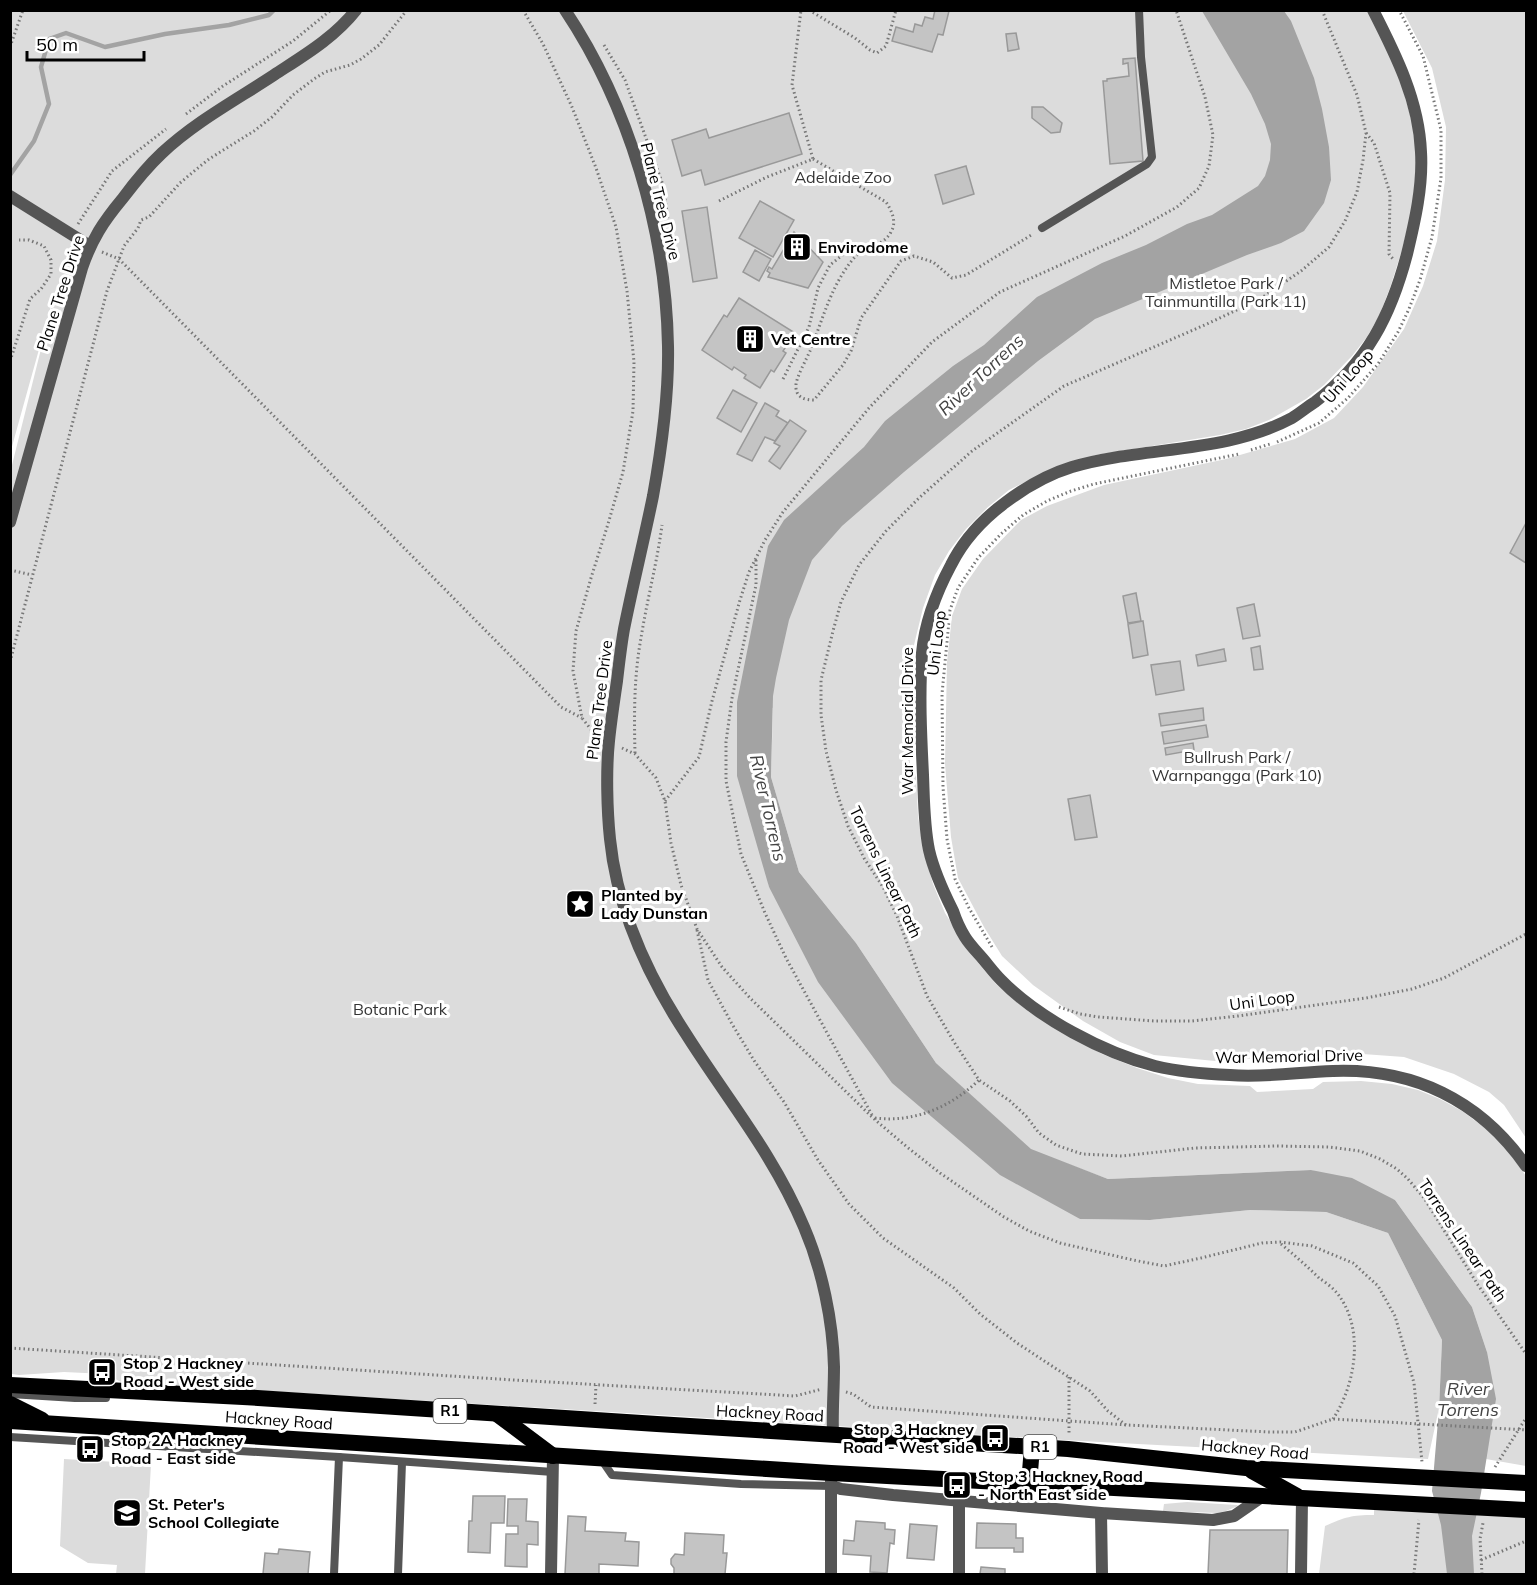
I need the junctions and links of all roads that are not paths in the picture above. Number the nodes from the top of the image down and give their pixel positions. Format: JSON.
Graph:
{"nodes":[{"id":1,"x":356,"y":10,"type":"edge"},
{"id":2,"x":565,"y":10,"type":"edge"},
{"id":3,"x":1139,"y":10,"type":"edge"},
{"id":4,"x":1373,"y":10,"type":"edge"},
{"id":5,"x":10,"y":196,"type":"edge"},
{"id":6,"x":1042,"y":228,"type":"road end"},
{"id":7,"x":90,"y":246,"type":"junction"},
{"id":8,"x":10,"y":522,"type":"edge"},
{"id":9,"x":1527,"y":1166,"type":"edge"},
{"id":10,"x":10,"y":1385,"type":"edge"},
{"id":11,"x":10,"y":1394,"type":"edge"},
{"id":12,"x":243,"y":1397,"type":"junction"},
{"id":13,"x":15,"y":1408,"type":"edge"},
{"id":14,"x":497,"y":1414,"type":"junction"},
{"id":15,"x":10,"y":1421,"type":"edge"},
{"id":16,"x":48,"y":1423,"type":"junction"},
{"id":17,"x":833,"y":1435,"type":"junction"},
{"id":18,"x":10,"y":1437,"type":"edge"},
{"id":19,"x":1032,"y":1447,"type":"junction"},
{"id":20,"x":339,"y":1457,"type":"junction"},
{"id":21,"x":402,"y":1462,"type":"junction"},
{"id":22,"x":553,"y":1464,"type":"junction"},
{"id":23,"x":1246,"y":1468,"type":"junction"},
{"id":24,"x":831,"y":1480,"type":"junction"},
{"id":25,"x":1527,"y":1483,"type":"edge"},
{"id":26,"x":1029,"y":1484,"type":"junction"},
{"id":27,"x":1263,"y":1497,"type":"junction"},
{"id":28,"x":1302,"y":1499,"type":"junction"},
{"id":29,"x":959,"y":1501,"type":"junction"},
{"id":30,"x":1527,"y":1509,"type":"edge"},
{"id":31,"x":1101,"y":1513,"type":"junction"},
{"id":32,"x":334,"y":1575,"type":"edge"},
{"id":33,"x":398,"y":1575,"type":"edge"},
{"id":34,"x":551,"y":1575,"type":"edge"},
{"id":35,"x":831,"y":1575,"type":"edge"},
{"id":36,"x":959,"y":1575,"type":"edge"},
{"id":37,"x":1102,"y":1575,"type":"edge"},
{"id":38,"x":1301,"y":1575,"type":"edge"}],
"edges":[{"from":1,"to":7,"type":"street","name":"Plane Tree Drive"},
{"from":2,"to":17,"type":"street","name":"Plane Tree Drive"},
{"from":3,"to":6,"type":"lane"},
{"from":4,"to":9,"type":"street","name":"War Memorial Drive"},
{"from":5,"to":7,"type":"street"},
{"from":7,"to":8,"type":"street","name":"Plane Tree Drive"},
{"from":10,"to":12,"type":"highway","name":"Hackney Road","number":"R1"},
{"from":11,"to":12,"type":"lane"},
{"from":12,"to":14,"type":"highway","name":"Hackney Road","number":"R1"},
{"from":13,"to":16,"type":"highway"},
{"from":14,"to":17,"type":"highway","name":"Hackney Road","number":"R1"},
{"from":14,"to":22,"type":"highway"},
{"from":15,"to":16,"type":"highway","name":"Hackney Road"},
{"from":16,"to":22,"type":"highway","name":"Hackney Road"},
{"from":17,"to":19,"type":"highway","name":"Hackney Road","number":"R1"},
{"from":18,"to":20,"type":"lane"},
{"from":19,"to":23,"type":"highway","name":"Hackney Road","number":"R1"},
{"from":19,"to":26,"type":"highway"},
{"from":20,"to":21,"type":"lane"},
{"from":20,"to":32,"type":"lane"},
{"from":21,"to":22,"type":"lane"},
{"from":21,"to":33,"type":"lane"},
{"from":22,"to":24,"type":"highway","name":"Hackney Road"},
{"from":22,"to":34,"type":"street"},
{"from":23,"to":25,"type":"highway","name":"Hackney Road","number":"R1"},
{"from":23,"to":28,"type":"highway"},
{"from":24,"to":26,"type":"highway","name":"Hackney Road"},
{"from":24,"to":29,"type":"street","name":"Hackney Road"},
{"from":24,"to":35,"type":"street"},
{"from":26,"to":27,"type":"highway","name":"Hackney Road"},
{"from":27,"to":28,"type":"highway","name":"Hackney Road"},
{"from":27,"to":31,"type":"street","name":"Hackney Road"},
{"from":28,"to":30,"type":"highway","name":"Hackney Road"},
{"from":28,"to":38,"type":"street"},
{"from":29,"to":31,"type":"street","name":"Hackney Road"},
{"from":29,"to":36,"type":"street"},
{"from":31,"to":37,"type":"street"}]}
